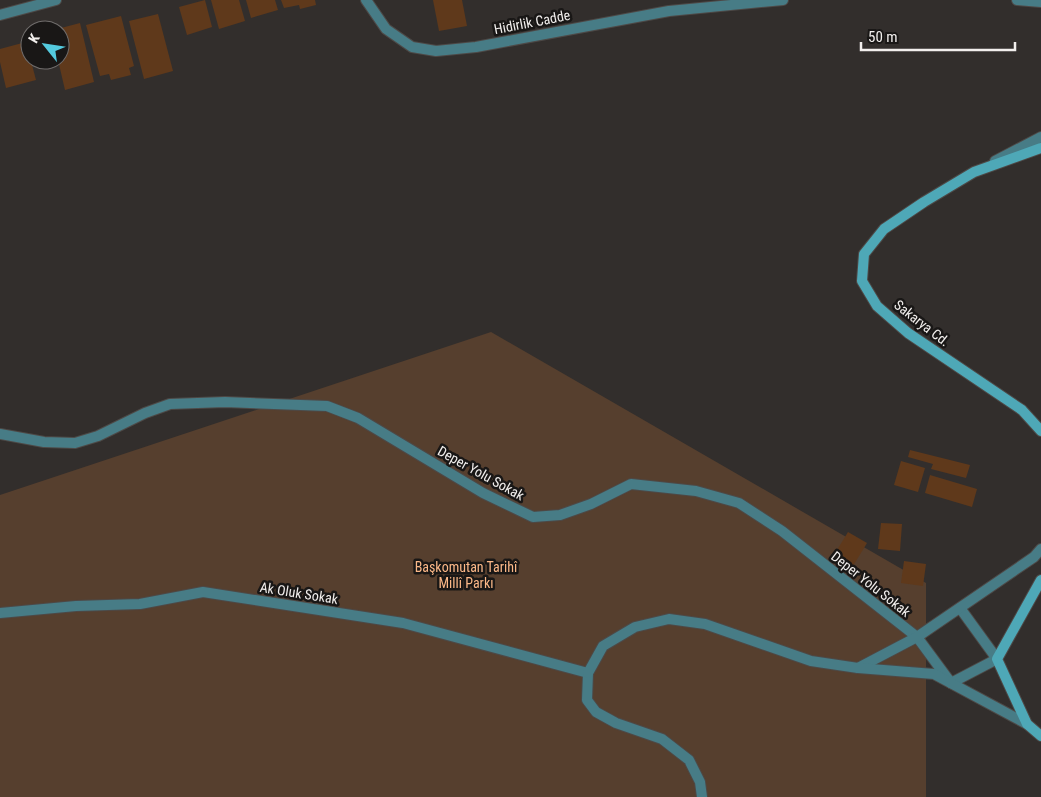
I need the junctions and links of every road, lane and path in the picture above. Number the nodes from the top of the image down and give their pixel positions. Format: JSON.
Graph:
{"nodes":[{"id":1,"x":56,"y":0,"type":"edge"},
{"id":2,"x":366,"y":0,"type":"edge"},
{"id":3,"x":783,"y":0,"type":"edge"},
{"id":4,"x":1017,"y":0,"type":"edge"},
{"id":5,"x":1041,"y":2,"type":"edge"},
{"id":6,"x":0,"y":15,"type":"edge"},
{"id":7,"x":1041,"y":136,"type":"edge"},
{"id":8,"x":1041,"y":148,"type":"edge"},
{"id":9,"x":974,"y":172,"type":"junction"},
{"id":10,"x":1041,"y":431,"type":"edge"},
{"id":11,"x":0,"y":434,"type":"edge"},
{"id":12,"x":1041,"y":549,"type":"edge"},
{"id":13,"x":1041,"y":580,"type":"edge"},
{"id":14,"x":960,"y":608,"type":"junction"},
{"id":15,"x":0,"y":612,"type":"edge"},
{"id":16,"x":917,"y":637,"type":"junction"},
{"id":17,"x":997,"y":659,"type":"junction"},
{"id":18,"x":858,"y":668,"type":"junction"},
{"id":19,"x":588,"y":673,"type":"junction"},
{"id":20,"x":951,"y":683,"type":"junction"},
{"id":21,"x":1027,"y":724,"type":"junction"},
{"id":22,"x":1041,"y":736,"type":"edge"},
{"id":23,"x":702,"y":797,"type":"edge"}],
"edges":[{"from":1,"to":6,"type":"street"},
{"from":2,"to":3,"type":"street","name":"Hidirlik Cadde"},
{"from":4,"to":5,"type":"street"},
{"from":7,"to":9,"type":"street"},
{"from":8,"to":9,"type":"main road","name":"Sakarya Cd."},
{"from":9,"to":10,"type":"main road","name":"Sakarya Cd."},
{"from":11,"to":16,"type":"street","name":"Deper Yolu Sokak"},
{"from":12,"to":14,"type":"street"},
{"from":13,"to":17,"type":"main road"},
{"from":14,"to":16,"type":"street"},
{"from":14,"to":17,"type":"street"},
{"from":15,"to":19,"type":"street","name":"Ak Oluk Sokak"},
{"from":16,"to":18,"type":"street"},
{"from":16,"to":20,"type":"street","name":"Deper Yolu Sokak"},
{"from":17,"to":20,"type":"street"},
{"from":17,"to":21,"type":"main road"},
{"from":18,"to":19,"type":"street"},
{"from":18,"to":20,"type":"street"},
{"from":19,"to":23,"type":"street"},
{"from":20,"to":21,"type":"street"},
{"from":21,"to":22,"type":"main road"}]}
